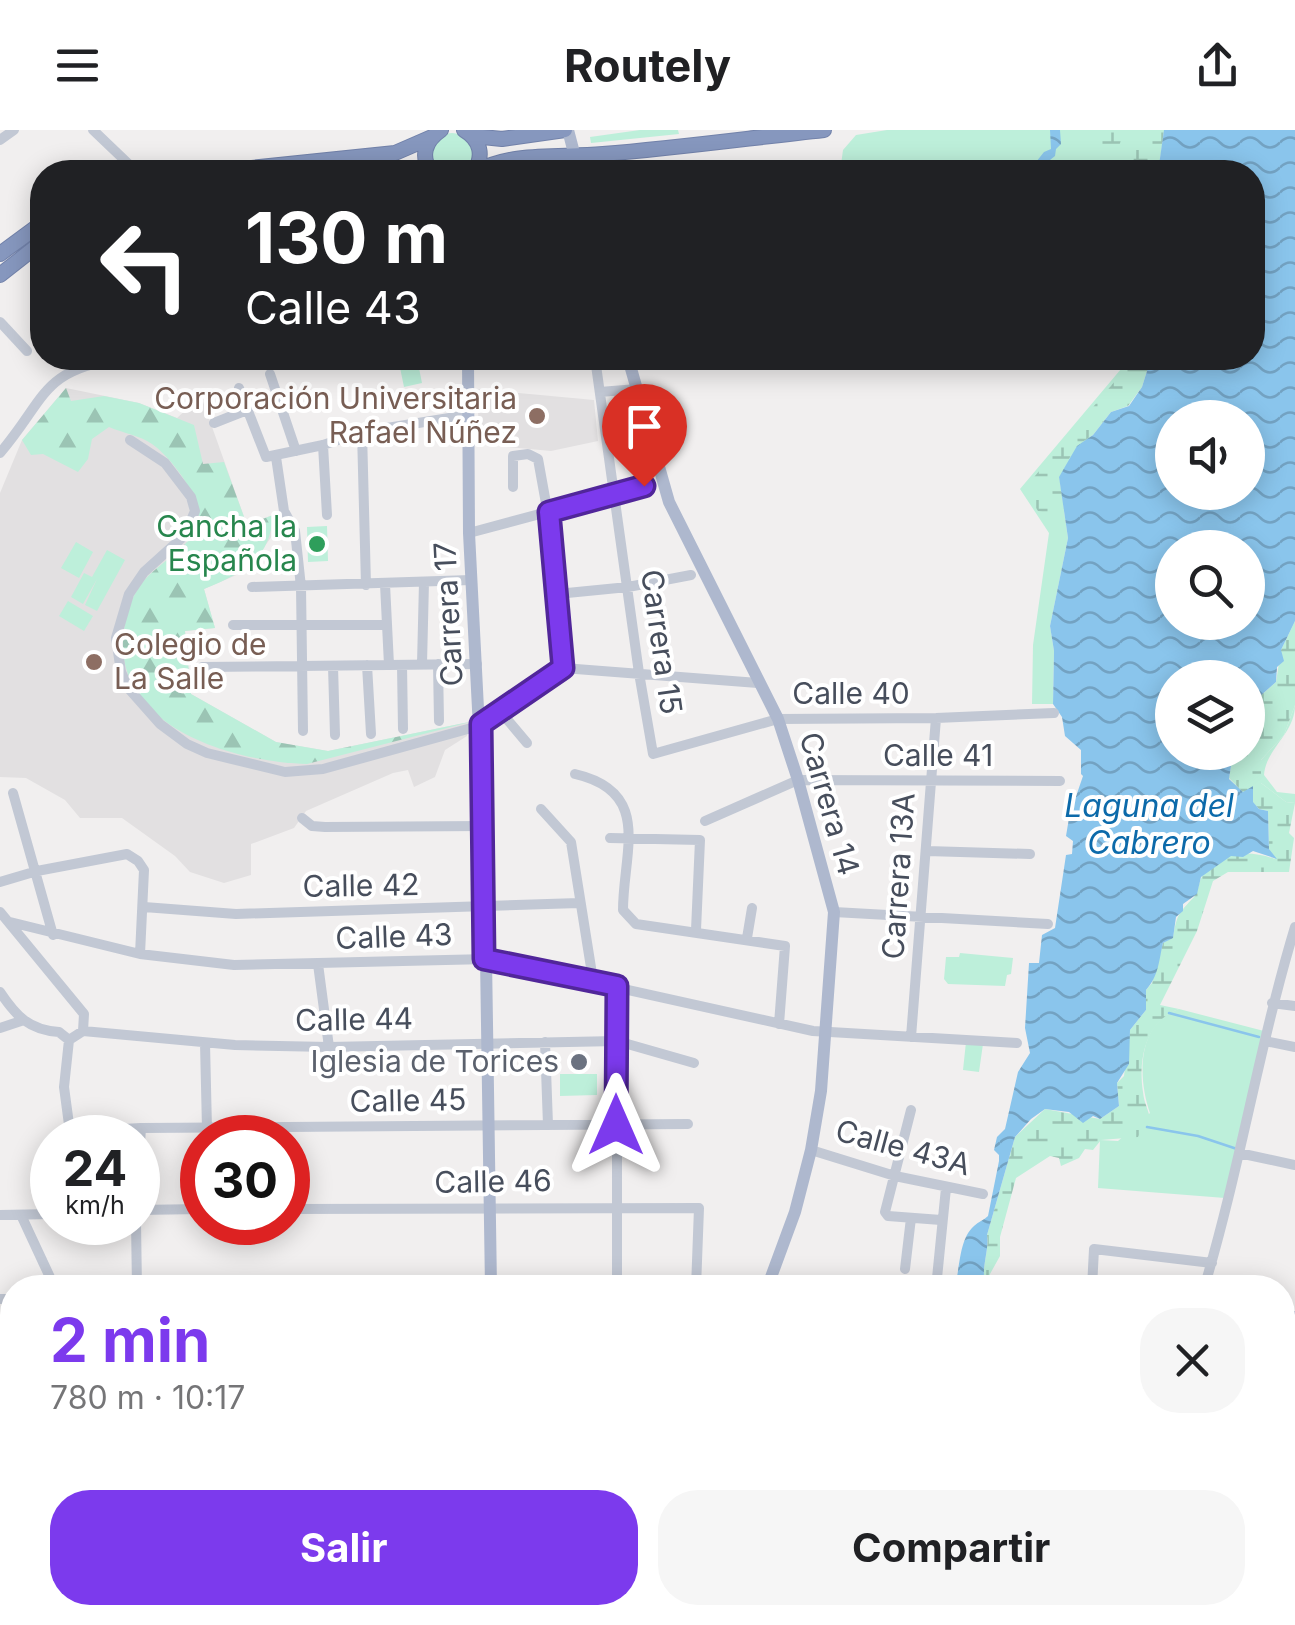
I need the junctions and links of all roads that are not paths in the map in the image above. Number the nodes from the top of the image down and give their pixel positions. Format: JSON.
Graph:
{"nodes":[{"id":1,"x":14,"y":130,"type":"edge"},
{"id":2,"x":93,"y":130,"type":"edge"},
{"id":3,"x":566,"y":130,"type":"edge"},
{"id":4,"x":824,"y":130,"type":"edge"},
{"id":5,"x":438,"y":132,"type":"edge"},
{"id":6,"x":470,"y":132,"type":"edge"},
{"id":7,"x":0,"y":140,"type":"edge"},
{"id":8,"x":575,"y":156,"type":"junction"},
{"id":9,"x":124,"y":160,"type":"edge"},
{"id":10,"x":328,"y":160,"type":"edge"},
{"id":11,"x":427,"y":160,"type":"edge"},
{"id":12,"x":478,"y":160,"type":"edge"},
{"id":13,"x":506,"y":160,"type":"edge"},
{"id":14,"x":576,"y":160,"type":"edge"},
{"id":15,"x":30,"y":233,"type":"edge"},
{"id":16,"x":30,"y":251,"type":"edge"},
{"id":17,"x":0,"y":254,"type":"edge"},
{"id":18,"x":0,"y":275,"type":"edge"},
{"id":19,"x":0,"y":322,"type":"edge"},
{"id":20,"x":27,"y":350,"type":"dead end"},
{"id":21,"x":71,"y":370,"type":"edge"},
{"id":22,"x":468,"y":370,"type":"edge"},
{"id":23,"x":597,"y":370,"type":"edge"},
{"id":24,"x":631,"y":370,"type":"edge"},
{"id":25,"x":270,"y":374,"type":"dead end"},
{"id":26,"x":239,"y":388,"type":"dead end"},
{"id":27,"x":637,"y":390,"type":"junction"},
{"id":28,"x":600,"y":392,"type":"junction"},
{"id":29,"x":247,"y":410,"type":"junction"},
{"id":30,"x":468,"y":415,"type":"junction"},
{"id":31,"x":214,"y":423,"type":"dead end"},
{"id":32,"x":362,"y":432,"type":"junction"},
{"id":33,"x":130,"y":440,"type":"dead end"},
{"id":34,"x":323,"y":445,"type":"junction"},
{"id":35,"x":296,"y":451,"type":"junction"},
{"id":36,"x":0,"y":453,"type":"edge"},
{"id":37,"x":271,"y":457,"type":"junction"},
{"id":38,"x":644,"y":486,"type":"dead end"},
{"id":39,"x":514,"y":487,"type":"dead end"},
{"id":40,"x":614,"y":494,"type":"junction"},
{"id":41,"x":549,"y":512,"type":"junction"},
{"id":42,"x":328,"y":515,"type":"dead end"},
{"id":43,"x":469,"y":533,"type":"junction"},
{"id":44,"x":691,"y":575,"type":"dead end"},
{"id":45,"x":472,"y":580,"type":"junction"},
{"id":46,"x":424,"y":582,"type":"junction"},
{"id":47,"x":366,"y":584,"type":"junction"},
{"id":48,"x":385,"y":584,"type":"junction"},
{"id":49,"x":252,"y":587,"type":"dead end"},
{"id":50,"x":301,"y":587,"type":"junction"},
{"id":51,"x":628,"y":587,"type":"junction"},
{"id":52,"x":557,"y":594,"type":"junction"},
{"id":53,"x":300,"y":624,"type":"junction"},
{"id":54,"x":233,"y":625,"type":"dead end"},
{"id":55,"x":386,"y":625,"type":"junction"},
{"id":56,"x":422,"y":664,"type":"junction"},
{"id":57,"x":438,"y":664,"type":"junction"},
{"id":58,"x":477,"y":664,"type":"junction"},
{"id":59,"x":366,"y":665,"type":"junction"},
{"id":60,"x":388,"y":665,"type":"junction"},
{"id":61,"x":402,"y":665,"type":"junction"},
{"id":62,"x":302,"y":666,"type":"junction"},
{"id":63,"x":333,"y":666,"type":"junction"},
{"id":64,"x":202,"y":667,"type":"dead end"},
{"id":65,"x":563,"y":668,"type":"junction"},
{"id":66,"x":639,"y":673,"type":"junction"},
{"id":67,"x":758,"y":683,"type":"junction"},
{"id":68,"x":500,"y":711,"type":"junction"},
{"id":69,"x":1054,"y":713,"type":"dead end"},
{"id":70,"x":936,"y":718,"type":"junction"},
{"id":71,"x":778,"y":720,"type":"junction"},
{"id":72,"x":439,"y":721,"type":"dead end"},
{"id":73,"x":481,"y":724,"type":"junction"},
{"id":74,"x":403,"y":729,"type":"dead end"},
{"id":75,"x":303,"y":731,"type":"dead end"},
{"id":76,"x":371,"y":734,"type":"dead end"},
{"id":77,"x":335,"y":735,"type":"dead end"},
{"id":78,"x":527,"y":743,"type":"dead end"},
{"id":79,"x":653,"y":754,"type":"joint"},
{"id":80,"x":575,"y":774,"type":"dead end"},
{"id":81,"x":798,"y":780,"type":"junction"},
{"id":82,"x":1060,"y":781,"type":"dead end"},
{"id":83,"x":931,"y":782,"type":"junction"},
{"id":84,"x":13,"y":793,"type":"dead end"},
{"id":85,"x":541,"y":809,"type":"dead end"},
{"id":86,"x":302,"y":818,"type":"dead end"},
{"id":87,"x":705,"y":820,"type":"dead end"},
{"id":88,"x":484,"y":826,"type":"junction"},
{"id":89,"x":610,"y":838,"type":"dead end"},
{"id":90,"x":630,"y":838,"type":"junction"},
{"id":91,"x":927,"y":851,"type":"junction"},
{"id":92,"x":1030,"y":854,"type":"dead end"},
{"id":93,"x":37,"y":871,"type":"junction"},
{"id":94,"x":0,"y":882,"type":"edge"},
{"id":95,"x":579,"y":904,"type":"junction"},
{"id":96,"x":144,"y":908,"type":"junction"},
{"id":97,"x":484,"y":908,"type":"junction"},
{"id":98,"x":752,"y":908,"type":"dead end"},
{"id":99,"x":0,"y":912,"type":"edge"},
{"id":100,"x":834,"y":912,"type":"junction"},
{"id":101,"x":920,"y":916,"type":"junction"},
{"id":102,"x":10,"y":922,"type":"junction"},
{"id":103,"x":1048,"y":924,"type":"dead end"},
{"id":104,"x":1295,"y":927,"type":"edge"},
{"id":105,"x":696,"y":930,"type":"junction"},
{"id":106,"x":53,"y":935,"type":"junction"},
{"id":107,"x":746,"y":938,"type":"junction"},
{"id":108,"x":140,"y":954,"type":"junction"},
{"id":109,"x":484,"y":959,"type":"junction"},
{"id":110,"x":318,"y":964,"type":"junction"},
{"id":111,"x":592,"y":980,"type":"junction"},
{"id":112,"x":617,"y":986,"type":"junction"},
{"id":113,"x":0,"y":992,"type":"edge"},
{"id":114,"x":1272,"y":1002,"type":"junction"},
{"id":115,"x":1295,"y":1006,"type":"edge"},
{"id":116,"x":21,"y":1021,"type":"junction"},
{"id":117,"x":779,"y":1024,"type":"junction"},
{"id":118,"x":0,"y":1028,"type":"edge"},
{"id":119,"x":83,"y":1030,"type":"junction"},
{"id":120,"x":827,"y":1032,"type":"junction"},
{"id":121,"x":911,"y":1037,"type":"junction"},
{"id":122,"x":69,"y":1040,"type":"junction"},
{"id":123,"x":617,"y":1041,"type":"junction"},
{"id":124,"x":486,"y":1042,"type":"junction"},
{"id":125,"x":545,"y":1042,"type":"junction"},
{"id":126,"x":1265,"y":1042,"type":"junction"},
{"id":127,"x":205,"y":1043,"type":"junction"},
{"id":128,"x":1016,"y":1043,"type":"dead end"},
{"id":129,"x":330,"y":1047,"type":"junction"},
{"id":130,"x":1295,"y":1047,"type":"edge"},
{"id":131,"x":694,"y":1063,"type":"dead end"},
{"id":132,"x":911,"y":1110,"type":"dead end"},
{"id":133,"x":68,"y":1115,"type":"edge"},
{"id":134,"x":206,"y":1115,"type":"edge"},
{"id":135,"x":688,"y":1124,"type":"dead end"},
{"id":136,"x":488,"y":1125,"type":"junction"},
{"id":137,"x":548,"y":1125,"type":"junction"},
{"id":138,"x":616,"y":1125,"type":"junction"},
{"id":139,"x":310,"y":1128,"type":"edge"},
{"id":140,"x":811,"y":1150,"type":"junction"},
{"id":141,"x":1240,"y":1153,"type":"junction"},
{"id":142,"x":1295,"y":1165,"type":"edge"},
{"id":143,"x":895,"y":1176,"type":"junction"},
{"id":144,"x":946,"y":1188,"type":"junction"},
{"id":145,"x":983,"y":1194,"type":"dead end"},
{"id":146,"x":616,"y":1206,"type":"junction"},
{"id":147,"x":489,"y":1208,"type":"junction"},
{"id":148,"x":310,"y":1209,"type":"edge"},
{"id":149,"x":0,"y":1215,"type":"edge"},
{"id":150,"x":21,"y":1215,"type":"junction"},
{"id":151,"x":30,"y":1215,"type":"edge"},
{"id":152,"x":911,"y":1218,"type":"junction"},
{"id":153,"x":941,"y":1220,"type":"junction"},
{"id":154,"x":136,"y":1245,"type":"edge"},
{"id":155,"x":1212,"y":1263,"type":"junction"},
{"id":156,"x":905,"y":1270,"type":"dead end"},
{"id":157,"x":49,"y":1275,"type":"edge"},
{"id":158,"x":137,"y":1275,"type":"edge"},
{"id":159,"x":490,"y":1275,"type":"edge"},
{"id":160,"x":616,"y":1275,"type":"edge"},
{"id":161,"x":696,"y":1275,"type":"edge"},
{"id":162,"x":772,"y":1275,"type":"edge"},
{"id":163,"x":937,"y":1275,"type":"edge"},
{"id":164,"x":1093,"y":1275,"type":"edge"},
{"id":165,"x":1208,"y":1275,"type":"edge"}],
"edges":[{"from":1,"to":7,"type":"street"},
{"from":2,"to":9,"type":"street"},
{"from":3,"to":6,"type":"highway"},
{"from":3,"to":8,"type":"main road"},
{"from":4,"to":8,"type":"highway"},
{"from":5,"to":10,"type":"highway"},
{"from":5,"to":11,"type":"highway"},
{"from":6,"to":12,"type":"highway"},
{"from":8,"to":13,"type":"highway"},
{"from":8,"to":14,"type":"main road"},
{"from":15,"to":17,"type":"highway"},
{"from":16,"to":18,"type":"highway"},
{"from":19,"to":20,"type":"street"},
{"from":21,"to":36,"type":"street"},
{"from":22,"to":30,"type":"main road","name":"Carrera 17"},
{"from":23,"to":28,"type":"street","name":"Carrera 15"},
{"from":24,"to":27,"type":"main road","name":"Carrera 14"},
{"from":25,"to":35,"type":"street"},
{"from":26,"to":29,"type":"street"},
{"from":27,"to":28,"type":"street"},
{"from":27,"to":67,"type":"main road","name":"Carrera 14"},
{"from":28,"to":40,"type":"street","name":"Carrera 15"},
{"from":29,"to":31,"type":"street"},
{"from":29,"to":37,"type":"street"},
{"from":30,"to":32,"type":"street"},
{"from":30,"to":43,"type":"main road","name":"Carrera 17"},
{"from":32,"to":34,"type":"street"},
{"from":32,"to":47,"type":"street"},
{"from":33,"to":73,"type":"street"},
{"from":34,"to":35,"type":"street"},
{"from":34,"to":42,"type":"street"},
{"from":35,"to":37,"type":"street"},
{"from":37,"to":50,"type":"street"},
{"from":38,"to":40,"type":"street"},
{"from":39,"to":41,"type":"street"},
{"from":40,"to":41,"type":"street"},
{"from":40,"to":51,"type":"street","name":"Carrera 15"},
{"from":41,"to":43,"type":"street"},
{"from":41,"to":52,"type":"street"},
{"from":43,"to":45,"type":"main road","name":"Carrera 17"},
{"from":44,"to":51,"type":"street"},
{"from":45,"to":46,"type":"street"},
{"from":45,"to":58,"type":"main road","name":"Carrera 17"},
{"from":46,"to":48,"type":"street"},
{"from":46,"to":56,"type":"street"},
{"from":47,"to":48,"type":"street"},
{"from":47,"to":50,"type":"street"},
{"from":48,"to":55,"type":"street"},
{"from":49,"to":50,"type":"street"},
{"from":50,"to":53,"type":"street"},
{"from":51,"to":52,"type":"street"},
{"from":51,"to":66,"type":"street","name":"Carrera 15"},
{"from":52,"to":65,"type":"street"},
{"from":53,"to":54,"type":"street"},
{"from":53,"to":55,"type":"street"},
{"from":53,"to":62,"type":"street"},
{"from":55,"to":60,"type":"street"},
{"from":56,"to":57,"type":"street"},
{"from":56,"to":61,"type":"street"},
{"from":57,"to":58,"type":"street"},
{"from":57,"to":72,"type":"street"},
{"from":58,"to":73,"type":"main road","name":"Carrera 17"},
{"from":59,"to":60,"type":"street"},
{"from":59,"to":63,"type":"street"},
{"from":59,"to":76,"type":"street"},
{"from":60,"to":61,"type":"street"},
{"from":61,"to":74,"type":"street"},
{"from":62,"to":63,"type":"street"},
{"from":62,"to":64,"type":"street"},
{"from":62,"to":75,"type":"street"},
{"from":63,"to":77,"type":"street"},
{"from":65,"to":66,"type":"street"},
{"from":65,"to":68,"type":"street"},
{"from":66,"to":67,"type":"street"},
{"from":66,"to":79,"type":"street","name":"Carrera 15"},
{"from":67,"to":71,"type":"main road","name":"Carrera 14"},
{"from":68,"to":73,"type":"street"},
{"from":68,"to":78,"type":"street"},
{"from":69,"to":70,"type":"street","name":"Calle 40"},
{"from":70,"to":71,"type":"street","name":"Calle 40"},
{"from":70,"to":83,"type":"street","name":"Carrera 13A"},
{"from":71,"to":79,"type":"street","name":"Calle 40"},
{"from":71,"to":81,"type":"main road","name":"Carrera 14"},
{"from":73,"to":88,"type":"main road","name":"Carrera 17"},
{"from":80,"to":90,"type":"street"},
{"from":81,"to":83,"type":"street","name":"Calle 41"},
{"from":81,"to":87,"type":"street","name":"Calle 41"},
{"from":81,"to":100,"type":"main road","name":"Carrera 14"},
{"from":82,"to":83,"type":"street","name":"Calle 41"},
{"from":83,"to":91,"type":"street","name":"Carrera 13A"},
{"from":84,"to":93,"type":"street"},
{"from":85,"to":95,"type":"street"},
{"from":86,"to":88,"type":"street"},
{"from":88,"to":97,"type":"main road","name":"Carrera 17"},
{"from":89,"to":90,"type":"street"},
{"from":90,"to":105,"type":"street"},
{"from":90,"to":105,"type":"street"},
{"from":91,"to":92,"type":"street"},
{"from":91,"to":101,"type":"street","name":"Carrera 13A"},
{"from":93,"to":94,"type":"street"},
{"from":93,"to":96,"type":"street"},
{"from":93,"to":106,"type":"street"},
{"from":95,"to":97,"type":"street","name":"Calle 42"},
{"from":95,"to":111,"type":"street"},
{"from":96,"to":97,"type":"street","name":"Calle 42"},
{"from":96,"to":108,"type":"street"},
{"from":97,"to":109,"type":"main road","name":"Carrera 17"},
{"from":98,"to":107,"type":"street"},
{"from":99,"to":102,"type":"street"},
{"from":100,"to":101,"type":"street"},
{"from":100,"to":120,"type":"main road","name":"Carrera 14"},
{"from":101,"to":103,"type":"street"},
{"from":101,"to":121,"type":"street","name":"Carrera 13A"},
{"from":102,"to":106,"type":"street","name":"Calle 43"},
{"from":102,"to":119,"type":"street"},
{"from":104,"to":114,"type":"street"},
{"from":105,"to":107,"type":"street"},
{"from":106,"to":108,"type":"street","name":"Calle 43"},
{"from":107,"to":117,"type":"street"},
{"from":108,"to":110,"type":"street","name":"Calle 43"},
{"from":109,"to":110,"type":"street","name":"Calle 43"},
{"from":109,"to":111,"type":"street","name":"Calle 43"},
{"from":109,"to":124,"type":"main road","name":"Carrera 17"},
{"from":110,"to":129,"type":"street"},
{"from":111,"to":112,"type":"street","name":"Calle 43"},
{"from":112,"to":117,"type":"street","name":"Calle 43"},
{"from":112,"to":123,"type":"street"},
{"from":113,"to":116,"type":"street"},
{"from":114,"to":115,"type":"street"},
{"from":114,"to":126,"type":"street"},
{"from":116,"to":118,"type":"street"},
{"from":116,"to":122,"type":"street"},
{"from":117,"to":120,"type":"street","name":"Calle 43"},
{"from":119,"to":122,"type":"street"},
{"from":119,"to":127,"type":"street","name":"Calle 44"},
{"from":120,"to":121,"type":"street","name":"Calle 43"},
{"from":120,"to":140,"type":"main road","name":"Carrera 14"},
{"from":121,"to":128,"type":"street","name":"Calle 43"},
{"from":122,"to":133,"type":"street","name":"Calle 45"},
{"from":123,"to":125,"type":"street","name":"Calle 44"},
{"from":123,"to":131,"type":"street","name":"Calle 44"},
{"from":123,"to":138,"type":"street"},
{"from":124,"to":125,"type":"street","name":"Calle 44"},
{"from":124,"to":129,"type":"street","name":"Calle 44"},
{"from":124,"to":136,"type":"main road","name":"Carrera 17"},
{"from":125,"to":137,"type":"street"},
{"from":126,"to":130,"type":"street"},
{"from":126,"to":141,"type":"street"},
{"from":127,"to":129,"type":"street","name":"Calle 44"},
{"from":127,"to":134,"type":"street"},
{"from":132,"to":143,"type":"street"},
{"from":135,"to":138,"type":"street","name":"Calle 45"},
{"from":136,"to":137,"type":"street","name":"Calle 45"},
{"from":136,"to":139,"type":"street","name":"Calle 45"},
{"from":136,"to":147,"type":"main road","name":"Carrera 17"},
{"from":137,"to":138,"type":"street","name":"Calle 45"},
{"from":138,"to":146,"type":"street"},
{"from":140,"to":143,"type":"street","name":"Calle 43A"},
{"from":140,"to":162,"type":"main road","name":"Carrera 14"},
{"from":141,"to":142,"type":"street"},
{"from":141,"to":155,"type":"street"},
{"from":143,"to":144,"type":"street","name":"Calle 43A"},
{"from":143,"to":152,"type":"street"},
{"from":144,"to":145,"type":"street","name":"Calle 43A"},
{"from":144,"to":153,"type":"street"},
{"from":146,"to":147,"type":"street","name":"Calle 46"},
{"from":146,"to":160,"type":"street"},
{"from":146,"to":161,"type":"street","name":"Calle 46"},
{"from":147,"to":148,"type":"street","name":"Calle 46"},
{"from":147,"to":159,"type":"main road","name":"Carrera 17"},
{"from":149,"to":150,"type":"street"},
{"from":150,"to":151,"type":"street"},
{"from":150,"to":157,"type":"street"},
{"from":152,"to":153,"type":"street"},
{"from":152,"to":156,"type":"street"},
{"from":153,"to":163,"type":"street"},
{"from":154,"to":158,"type":"street"},
{"from":155,"to":164,"type":"street"},
{"from":155,"to":165,"type":"street"}]}
